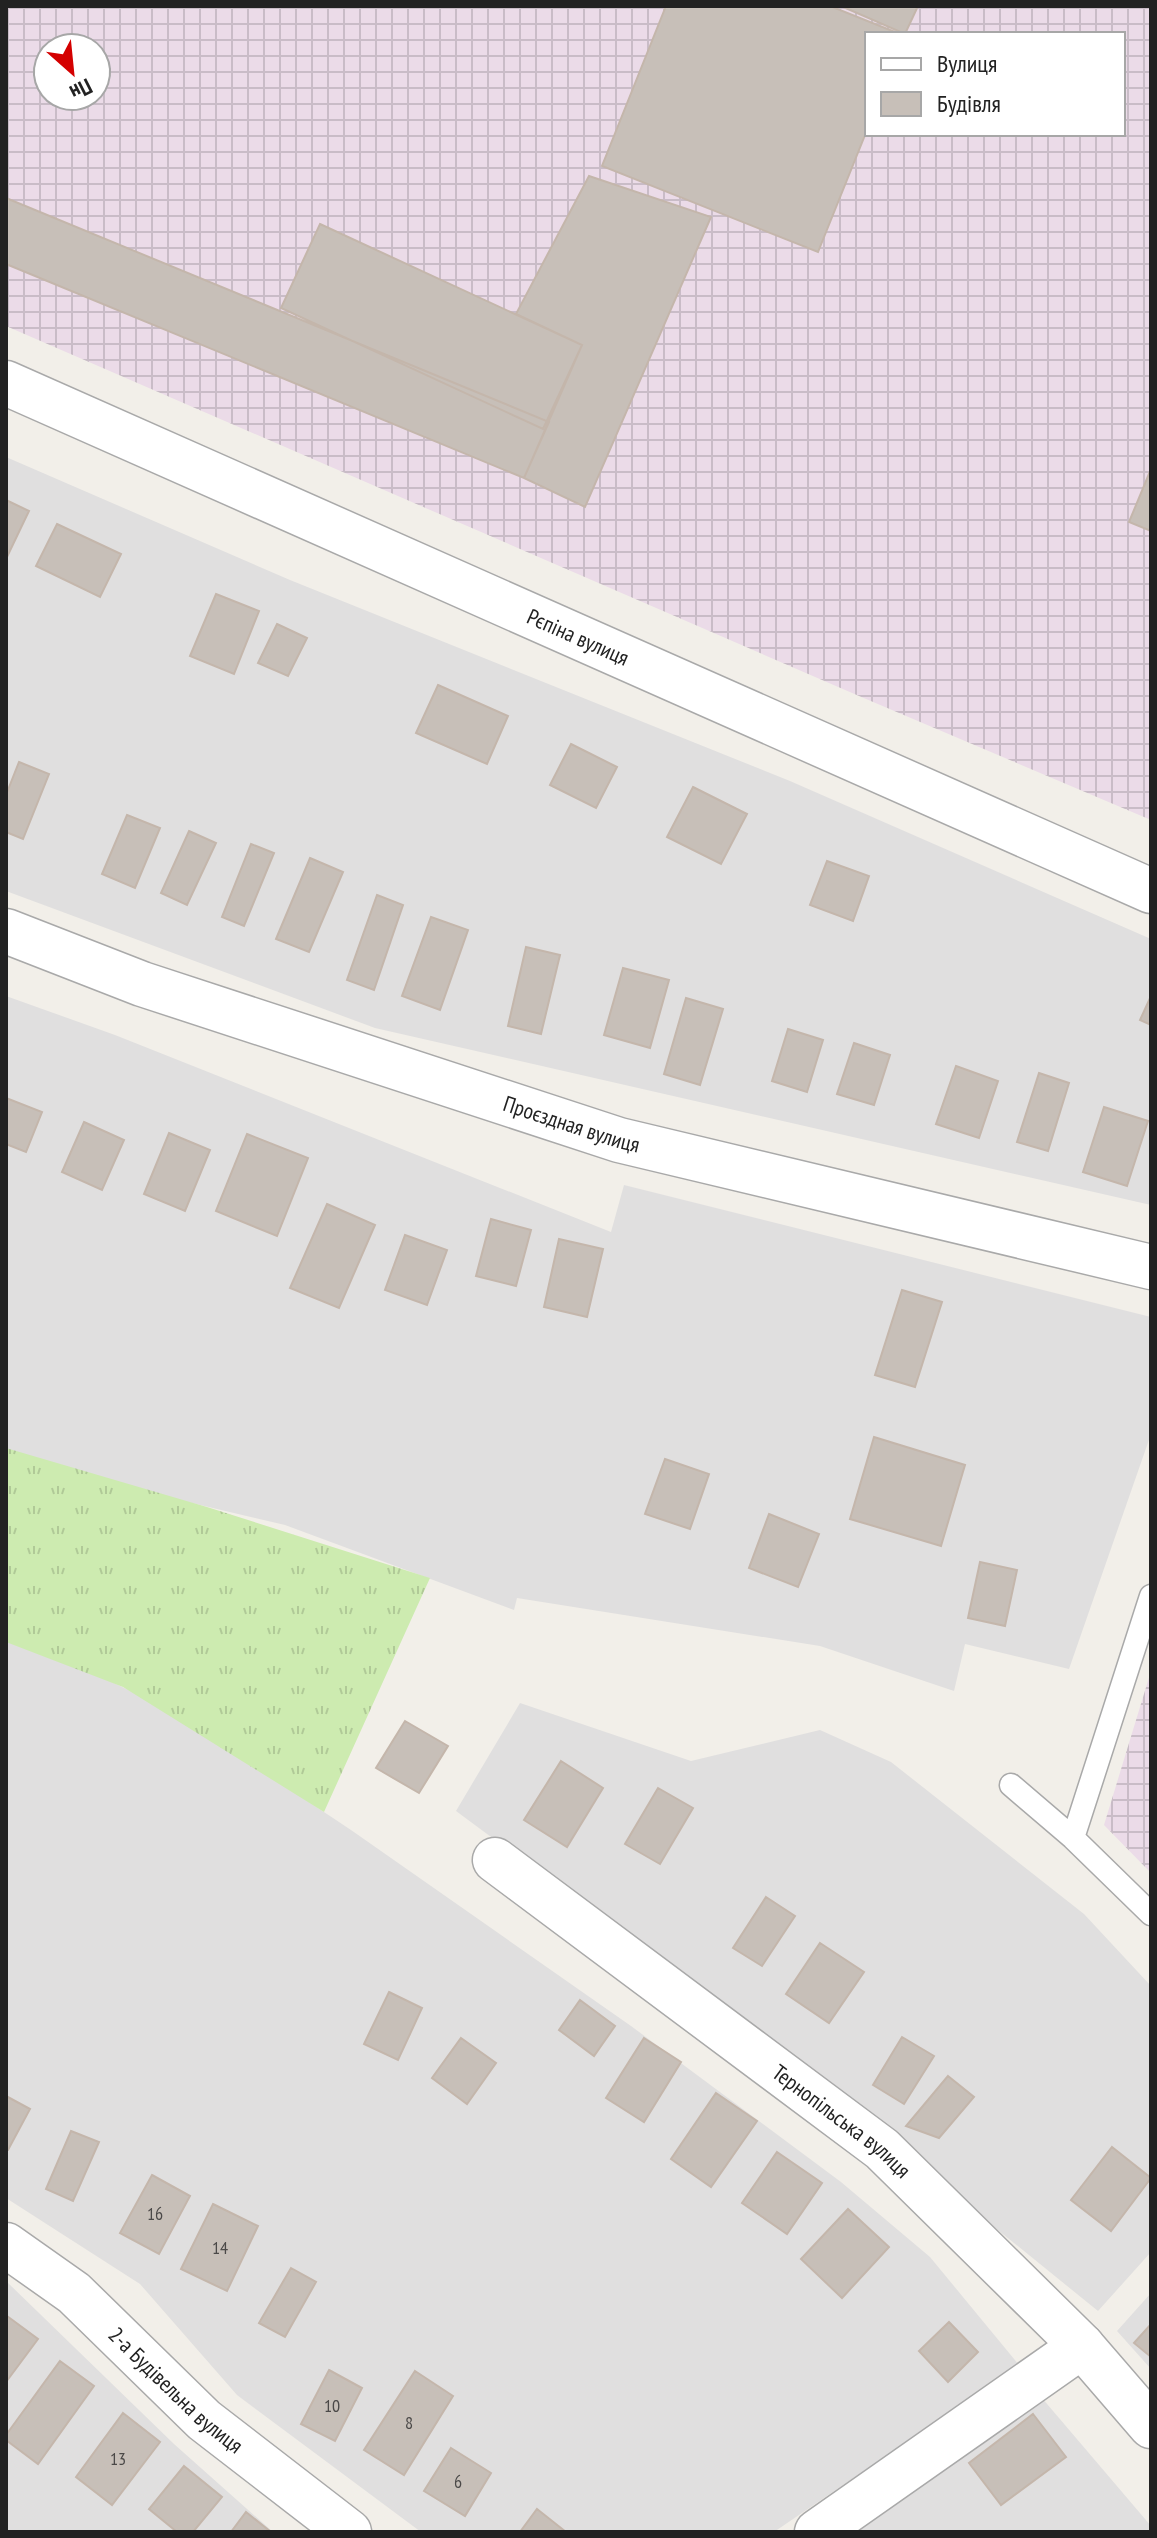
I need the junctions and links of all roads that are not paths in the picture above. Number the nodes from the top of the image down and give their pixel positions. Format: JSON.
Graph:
{"nodes":[{"id":1,"x":6,"y":383,"type":"edge"},
{"id":2,"x":1151,"y":891,"type":"edge"},
{"id":3,"x":6,"y":931,"type":"edge"},
{"id":4,"x":1151,"y":1267,"type":"edge"},
{"id":5,"x":1151,"y":1596,"type":"edge"},
{"id":6,"x":1011,"y":1785,"type":"dead end"},
{"id":7,"x":1073,"y":1838,"type":"junction"},
{"id":8,"x":495,"y":1860,"type":"dead end"},
{"id":9,"x":1151,"y":1914,"type":"edge"},
{"id":10,"x":6,"y":2245,"type":"edge"},
{"id":11,"x":1082,"y":2346,"type":"junction"},
{"id":12,"x":1151,"y":2426,"type":"edge"},
{"id":13,"x":349,"y":2532,"type":"edge"},
{"id":14,"x":817,"y":2532,"type":"edge"}],
"edges":[{"from":1,"to":2,"type":"street","name":"Рєпіна вулиця"},
{"from":3,"to":4,"type":"street","name":"Проєздная вулиця"},
{"from":5,"to":7,"type":"lane"},
{"from":6,"to":7,"type":"lane"},
{"from":7,"to":9,"type":"lane"},
{"from":8,"to":11,"type":"street","name":"Тернопільська вулиця"},
{"from":10,"to":13,"type":"street","name":"2-а Будівельна вулиця"},
{"from":11,"to":12,"type":"street","name":"Тернопільська вулиця"},
{"from":11,"to":14,"type":"street"}]}
